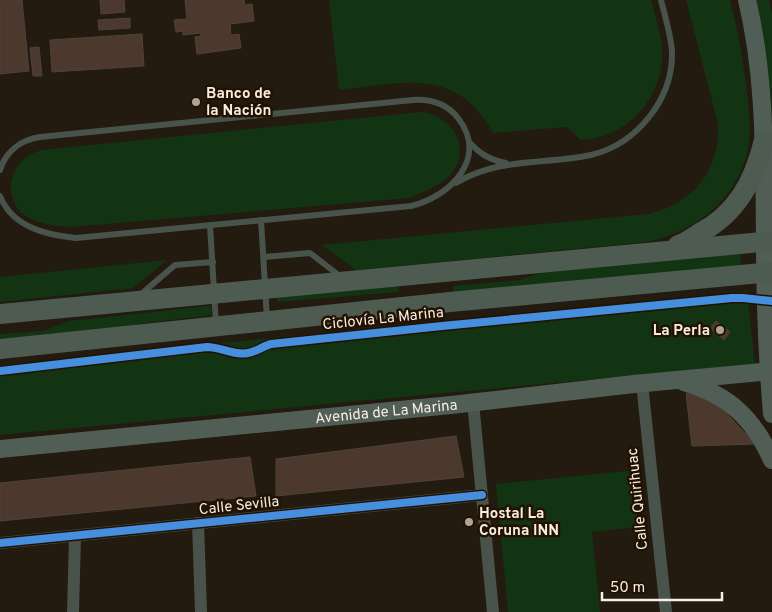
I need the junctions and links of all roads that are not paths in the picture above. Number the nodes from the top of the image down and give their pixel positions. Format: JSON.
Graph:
{"nodes":[{"id":1,"x":661,"y":0,"type":"edge"},
{"id":2,"x":747,"y":0,"type":"edge"},
{"id":3,"x":764,"y":140,"type":"junction"},
{"id":4,"x":469,"y":142,"type":"junction"},
{"id":5,"x":513,"y":164,"type":"junction"},
{"id":6,"x":0,"y":170,"type":"edge"},
{"id":7,"x":450,"y":186,"type":"junction"},
{"id":8,"x":0,"y":196,"type":"edge"},
{"id":9,"x":2,"y":204,"type":"edge"},
{"id":10,"x":261,"y":220,"type":"junction"},
{"id":11,"x":210,"y":225,"type":"junction"},
{"id":12,"x":768,"y":241,"type":"edge"},
{"id":13,"x":651,"y":252,"type":"junction"},
{"id":14,"x":264,"y":257,"type":"junction"},
{"id":15,"x":213,"y":262,"type":"junction"},
{"id":16,"x":534,"y":263,"type":"junction"},
{"id":17,"x":769,"y":273,"type":"edge"},
{"id":18,"x":399,"y":275,"type":"junction"},
{"id":19,"x":346,"y":280,"type":"junction"},
{"id":20,"x":266,"y":288,"type":"junction"},
{"id":21,"x":215,"y":293,"type":"junction"},
{"id":22,"x":132,"y":301,"type":"junction"},
{"id":23,"x":450,"y":302,"type":"junction"},
{"id":24,"x":395,"y":308,"type":"junction"},
{"id":25,"x":52,"y":310,"type":"junction"},
{"id":26,"x":0,"y":314,"type":"edge"},
{"id":27,"x":268,"y":320,"type":"junction"},
{"id":28,"x":0,"y":324,"type":"edge"},
{"id":29,"x":216,"y":326,"type":"junction"},
{"id":30,"x":0,"y":349,"type":"edge"},
{"id":31,"x":771,"y":371,"type":"edge"},
{"id":32,"x":678,"y":380,"type":"junction"},
{"id":33,"x":642,"y":383,"type":"junction"},
{"id":34,"x":473,"y":402,"type":"junction"},
{"id":35,"x":772,"y":414,"type":"edge"},
{"id":36,"x":0,"y":449,"type":"edge"},
{"id":37,"x":772,"y":460,"type":"edge"},
{"id":38,"x":482,"y":495,"type":"junction"},
{"id":39,"x":198,"y":523,"type":"junction"},
{"id":40,"x":75,"y":536,"type":"junction"},
{"id":41,"x":0,"y":543,"type":"edge"},
{"id":42,"x":73,"y":612,"type":"edge"},
{"id":43,"x":200,"y":612,"type":"edge"},
{"id":44,"x":493,"y":612,"type":"edge"},
{"id":45,"x":666,"y":612,"type":"edge"}],
"edges":[{"from":1,"to":5,"type":"lane"},
{"from":2,"to":3,"type":"main road"},
{"from":3,"to":12,"type":"main road"},
{"from":3,"to":13,"type":"main road"},
{"from":4,"to":5,"type":"lane"},
{"from":4,"to":6,"type":"lane"},
{"from":4,"to":7,"type":"lane"},
{"from":5,"to":7,"type":"lane"},
{"from":7,"to":10,"type":"lane"},
{"from":8,"to":9,"type":"lane"},
{"from":9,"to":11,"type":"lane"},
{"from":10,"to":11,"type":"lane"},
{"from":10,"to":14,"type":"lane"},
{"from":11,"to":15,"type":"lane"},
{"from":12,"to":13,"type":"main road"},
{"from":12,"to":17,"type":"main road"},
{"from":13,"to":16,"type":"main road"},
{"from":14,"to":19,"type":"lane"},
{"from":14,"to":20,"type":"lane"},
{"from":15,"to":21,"type":"lane"},
{"from":15,"to":22,"type":"lane"},
{"from":16,"to":18,"type":"main road"},
{"from":16,"to":23,"type":"main road"},
{"from":17,"to":23,"type":"main road"},
{"from":17,"to":31,"type":"main road"},
{"from":18,"to":19,"type":"main road"},
{"from":18,"to":24,"type":"main road"},
{"from":19,"to":20,"type":"main road"},
{"from":20,"to":21,"type":"main road"},
{"from":20,"to":27,"type":"lane"},
{"from":21,"to":22,"type":"main road"},
{"from":21,"to":29,"type":"lane"},
{"from":22,"to":25,"type":"main road"},
{"from":23,"to":24,"type":"main road"},
{"from":24,"to":27,"type":"main road"},
{"from":25,"to":26,"type":"main road"},
{"from":25,"to":28,"type":"main road"},
{"from":27,"to":29,"type":"main road"},
{"from":29,"to":30,"type":"main road"},
{"from":31,"to":32,"type":"main road","name":"Avenida de La Marina"},
{"from":31,"to":35,"type":"main road"},
{"from":32,"to":33,"type":"main road","name":"Avenida de La Marina"},
{"from":32,"to":37,"type":"main road"},
{"from":33,"to":34,"type":"main road","name":"Avenida de La Marina"},
{"from":33,"to":45,"type":"street","name":"Calle Quirihuac"},
{"from":34,"to":36,"type":"main road","name":"Avenida de La Marina"},
{"from":34,"to":38,"type":"street"},
{"from":38,"to":39,"type":"street","name":"Calle Sevilla"},
{"from":38,"to":44,"type":"street"},
{"from":39,"to":40,"type":"street","name":"Calle Sevilla"},
{"from":39,"to":43,"type":"street"},
{"from":40,"to":41,"type":"street","name":"Calle Sevilla"},
{"from":40,"to":42,"type":"street"}]}
